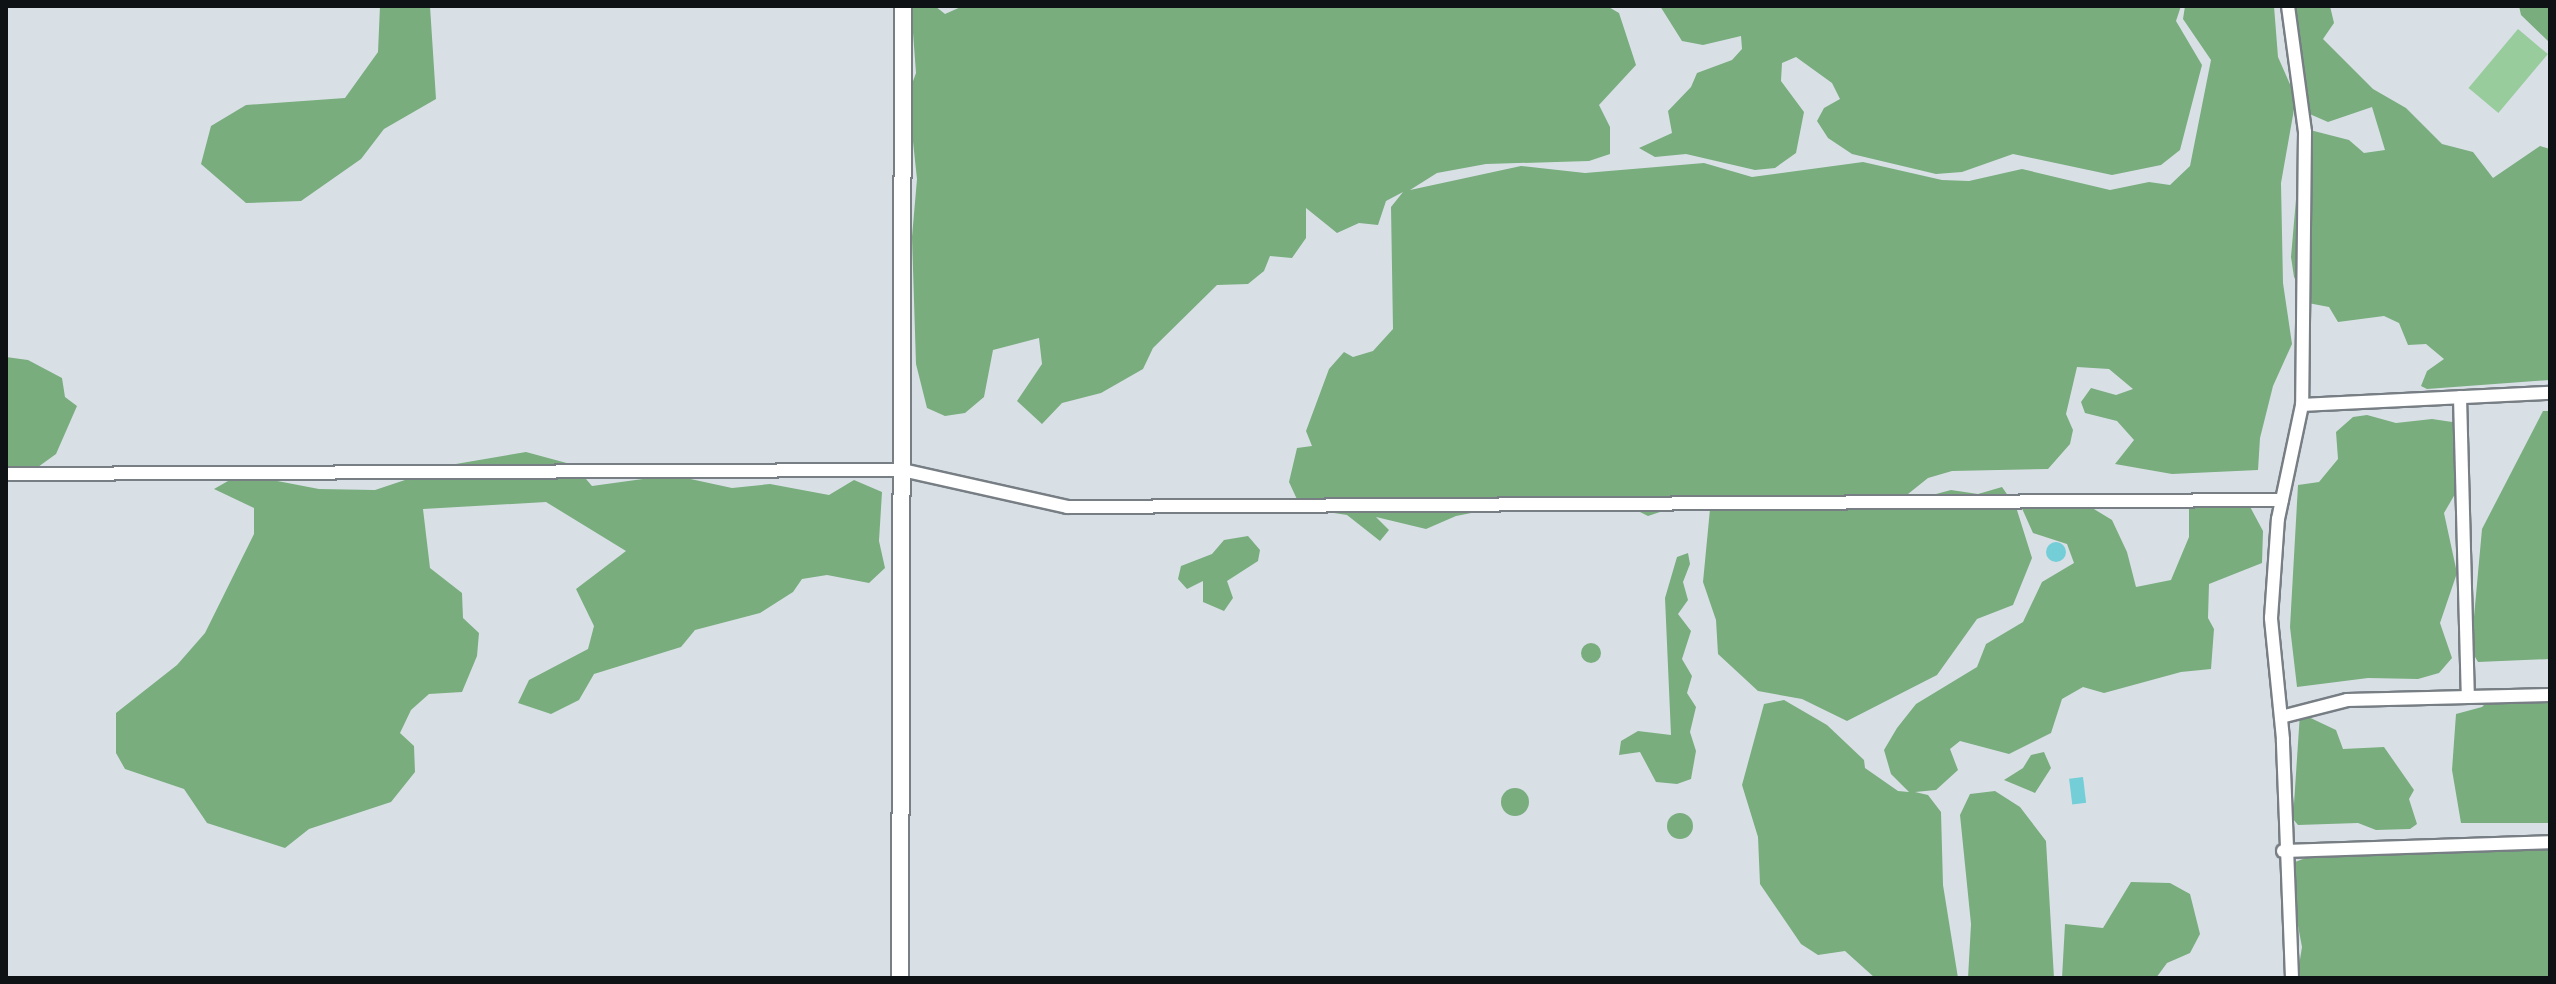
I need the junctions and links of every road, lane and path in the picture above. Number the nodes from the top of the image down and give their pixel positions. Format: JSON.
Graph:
{"nodes":[{"id":1,"x":903,"y":6,"type":"edge"},
{"id":2,"x":2288,"y":6,"type":"edge"},
{"id":3,"x":2550,"y":393,"type":"edge"},
{"id":4,"x":2460,"y":397,"type":"junction"},
{"id":5,"x":2302,"y":405,"type":"junction"},
{"id":6,"x":902,"y":470,"type":"junction"},
{"id":7,"x":6,"y":474,"type":"edge"},
{"id":8,"x":2282,"y":500,"type":"junction"},
{"id":9,"x":2550,"y":695,"type":"edge"},
{"id":10,"x":2468,"y":697,"type":"junction"},
{"id":11,"x":2281,"y":717,"type":"junction"},
{"id":12,"x":2550,"y":842,"type":"edge"},
{"id":13,"x":2283,"y":851,"type":"junction"},
{"id":14,"x":900,"y":978,"type":"edge"},
{"id":15,"x":2292,"y":978,"type":"edge"}],
"edges":[{"from":1,"to":6,"type":"street"},
{"from":2,"to":5,"type":"street"},
{"from":3,"to":4,"type":"street"},
{"from":4,"to":5,"type":"street"},
{"from":4,"to":10,"type":"street"},
{"from":5,"to":8,"type":"street"},
{"from":6,"to":7,"type":"street"},
{"from":6,"to":8,"type":"street"},
{"from":6,"to":14,"type":"street"},
{"from":8,"to":11,"type":"street"},
{"from":9,"to":10,"type":"street"},
{"from":10,"to":11,"type":"street"},
{"from":11,"to":13,"type":"street"},
{"from":12,"to":13,"type":"street"},
{"from":13,"to":15,"type":"street"}]}
